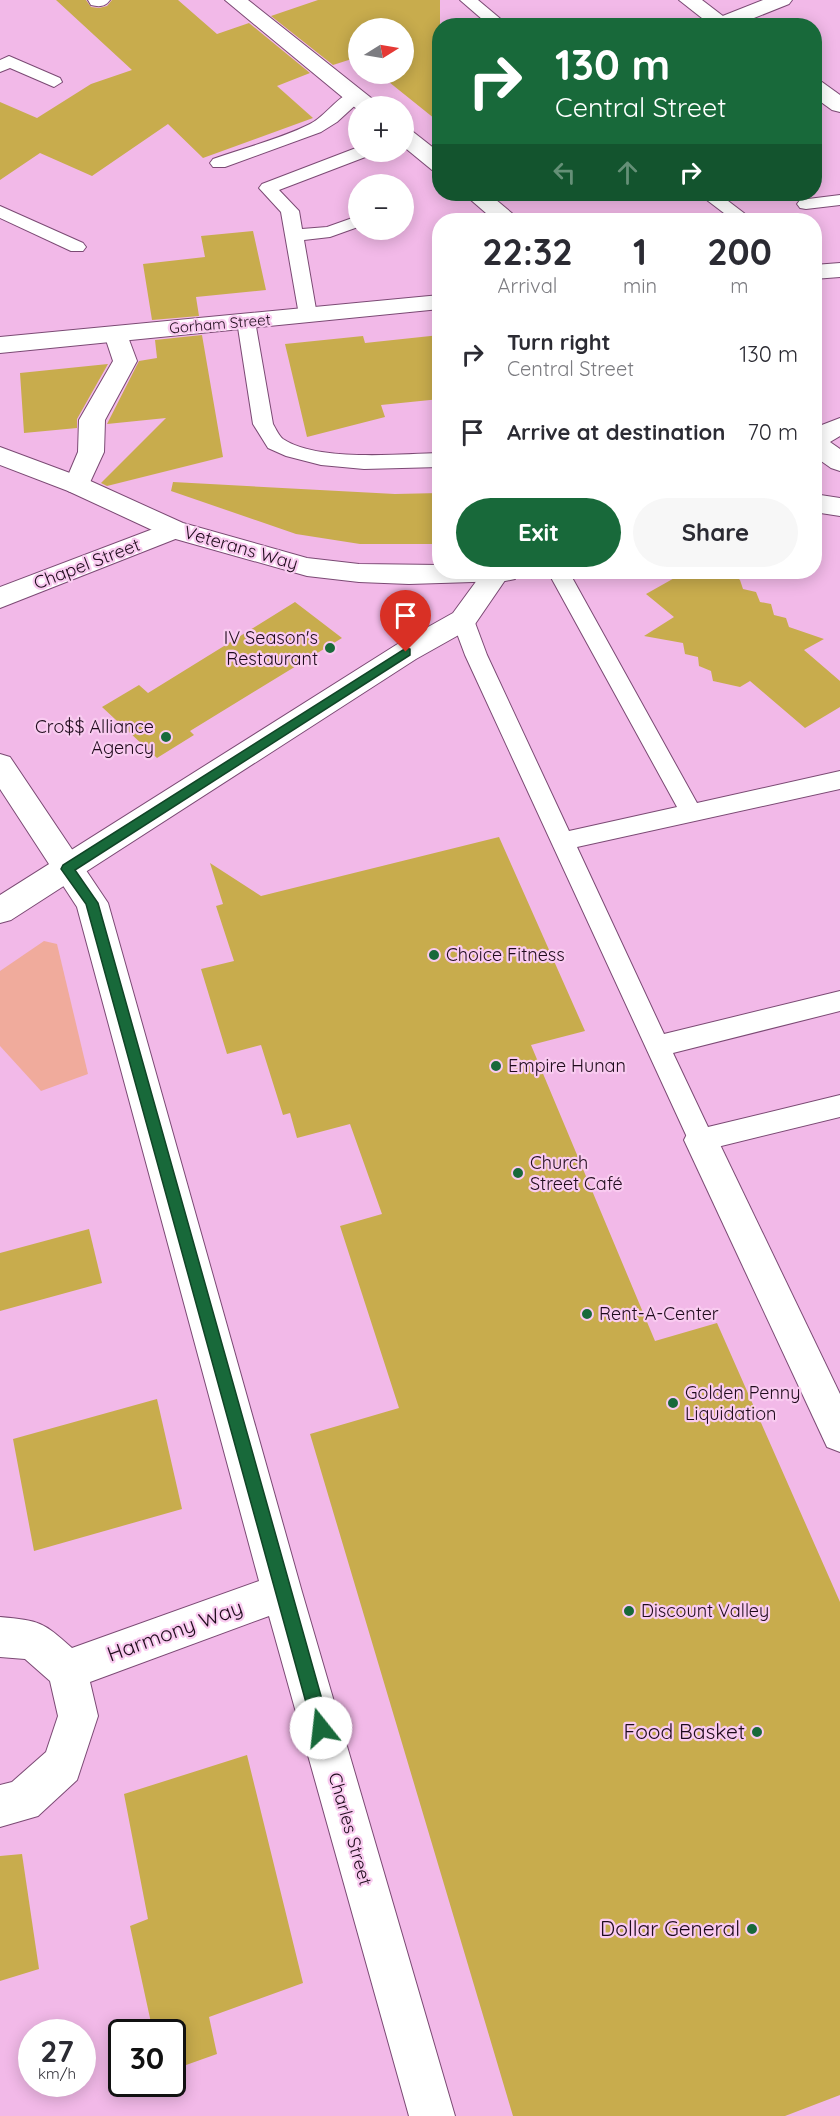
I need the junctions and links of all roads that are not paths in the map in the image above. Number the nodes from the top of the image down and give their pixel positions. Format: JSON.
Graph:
{"nodes":[{"id":1,"x":235,"y":0,"type":"edge"},
{"id":2,"x":468,"y":0,"type":"edge"},
{"id":3,"x":689,"y":0,"type":"edge"},
{"id":4,"x":782,"y":0,"type":"edge"},
{"id":5,"x":491,"y":18,"type":"edge"},
{"id":6,"x":715,"y":18,"type":"edge"},
{"id":7,"x":738,"y":18,"type":"edge"},
{"id":8,"x":3,"y":61,"type":"edge"},
{"id":9,"x":54,"y":82,"type":"dead end"},
{"id":10,"x":822,"y":93,"type":"edge"},
{"id":11,"x":355,"y":96,"type":"edge"},
{"id":12,"x":840,"y":105,"type":"edge"},
{"id":13,"x":348,"y":108,"type":"edge"},
{"id":14,"x":414,"y":144,"type":"edge"},
{"id":15,"x":348,"y":157,"type":"edge"},
{"id":16,"x":432,"y":158,"type":"edge"},
{"id":17,"x":219,"y":163,"type":"dead end"},
{"id":18,"x":840,"y":200,"type":"edge"},
{"id":19,"x":718,"y":201,"type":"edge"},
{"id":20,"x":806,"y":204,"type":"dead end"},
{"id":21,"x":482,"y":205,"type":"edge"},
{"id":22,"x":0,"y":211,"type":"edge"},
{"id":23,"x":496,"y":213,"type":"edge"},
{"id":24,"x":734,"y":213,"type":"edge"},
{"id":25,"x":348,"y":225,"type":"edge"},
{"id":26,"x":296,"y":235,"type":"junction"},
{"id":27,"x":77,"y":246,"type":"dead end"},
{"id":28,"x":840,"y":270,"type":"edge"},
{"id":29,"x":822,"y":271,"type":"edge"},
{"id":30,"x":432,"y":301,"type":"edge"},
{"id":31,"x":308,"y":315,"type":"junction"},
{"id":32,"x":246,"y":321,"type":"junction"},
{"id":33,"x":116,"y":334,"type":"junction"},
{"id":34,"x":0,"y":345,"type":"edge"},
{"id":35,"x":840,"y":426,"type":"edge"},
{"id":36,"x":822,"y":436,"type":"edge"},
{"id":37,"x":822,"y":447,"type":"edge"},
{"id":38,"x":0,"y":456,"type":"edge"},
{"id":39,"x":432,"y":460,"type":"edge"},
{"id":40,"x":840,"y":462,"type":"edge"},
{"id":41,"x":77,"y":485,"type":"junction"},
{"id":42,"x":822,"y":504,"type":"edge"},
{"id":43,"x":840,"y":507,"type":"edge"},
{"id":44,"x":174,"y":530,"type":"junction"},
{"id":45,"x":432,"y":574,"type":"edge"},
{"id":46,"x":495,"y":579,"type":"edge"},
{"id":47,"x":563,"y":579,"type":"edge"},
{"id":48,"x":0,"y":598,"type":"edge"},
{"id":49,"x":463,"y":620,"type":"junction"},
{"id":50,"x":0,"y":765,"type":"edge"},
{"id":51,"x":840,"y":780,"type":"edge"},
{"id":52,"x":692,"y":814,"type":"junction"},
{"id":53,"x":563,"y":842,"type":"junction"},
{"id":54,"x":67,"y":869,"type":"junction"},
{"id":55,"x":0,"y":911,"type":"edge"},
{"id":56,"x":840,"y":1001,"type":"edge"},
{"id":57,"x":658,"y":1046,"type":"junction"},
{"id":58,"x":840,"y":1106,"type":"edge"},
{"id":59,"x":701,"y":1140,"type":"junction"},
{"id":60,"x":840,"y":1434,"type":"edge"},
{"id":61,"x":282,"y":1592,"type":"junction"},
{"id":62,"x":0,"y":1637,"type":"edge"},
{"id":63,"x":67,"y":1670,"type":"junction"},
{"id":64,"x":0,"y":1806,"type":"edge"},
{"id":65,"x":432,"y":2116,"type":"edge"}],
"edges":[{"from":1,"to":11,"type":"street"},
{"from":2,"to":5,"type":"lane"},
{"from":3,"to":6,"type":"street"},
{"from":4,"to":7,"type":"street"},
{"from":8,"to":9,"type":"lane"},
{"from":10,"to":12,"type":"street"},
{"from":13,"to":17,"type":"lane"},
{"from":14,"to":16,"type":"street"},
{"from":15,"to":26,"type":"lane"},
{"from":18,"to":20,"type":"lane"},
{"from":19,"to":24,"type":"lane"},
{"from":21,"to":23,"type":"street"},
{"from":22,"to":27,"type":"lane"},
{"from":25,"to":26,"type":"lane"},
{"from":26,"to":31,"type":"lane"},
{"from":28,"to":29,"type":"street"},
{"from":30,"to":31,"type":"street","name":"Gorham Street"},
{"from":31,"to":32,"type":"street","name":"Gorham Street"},
{"from":32,"to":33,"type":"street","name":"Gorham Street"},
{"from":32,"to":39,"type":"lane"},
{"from":33,"to":34,"type":"street","name":"Gorham Street"},
{"from":33,"to":41,"type":"street"},
{"from":35,"to":36,"type":"street"},
{"from":37,"to":40,"type":"street"},
{"from":38,"to":41,"type":"street","name":"Veterans Way"},
{"from":41,"to":44,"type":"street","name":"Veterans Way"},
{"from":42,"to":43,"type":"street"},
{"from":44,"to":45,"type":"street","name":"Veterans Way"},
{"from":44,"to":48,"type":"street","name":"Chapel Street"},
{"from":46,"to":49,"type":"street"},
{"from":47,"to":52,"type":"lane"},
{"from":49,"to":53,"type":"lane"},
{"from":49,"to":54,"type":"street"},
{"from":50,"to":54,"type":"street","name":"Charles Street"},
{"from":51,"to":52,"type":"lane"},
{"from":52,"to":53,"type":"lane"},
{"from":53,"to":57,"type":"lane"},
{"from":54,"to":55,"type":"street"},
{"from":54,"to":61,"type":"street","name":"Charles Street"},
{"from":56,"to":57,"type":"lane"},
{"from":57,"to":59,"type":"lane"},
{"from":58,"to":59,"type":"lane"},
{"from":59,"to":60,"type":"street"},
{"from":61,"to":63,"type":"street","name":"Harmony Way"},
{"from":61,"to":65,"type":"street","name":"Charles Street"},
{"from":62,"to":63,"type":"street"},
{"from":63,"to":64,"type":"street"}]}
